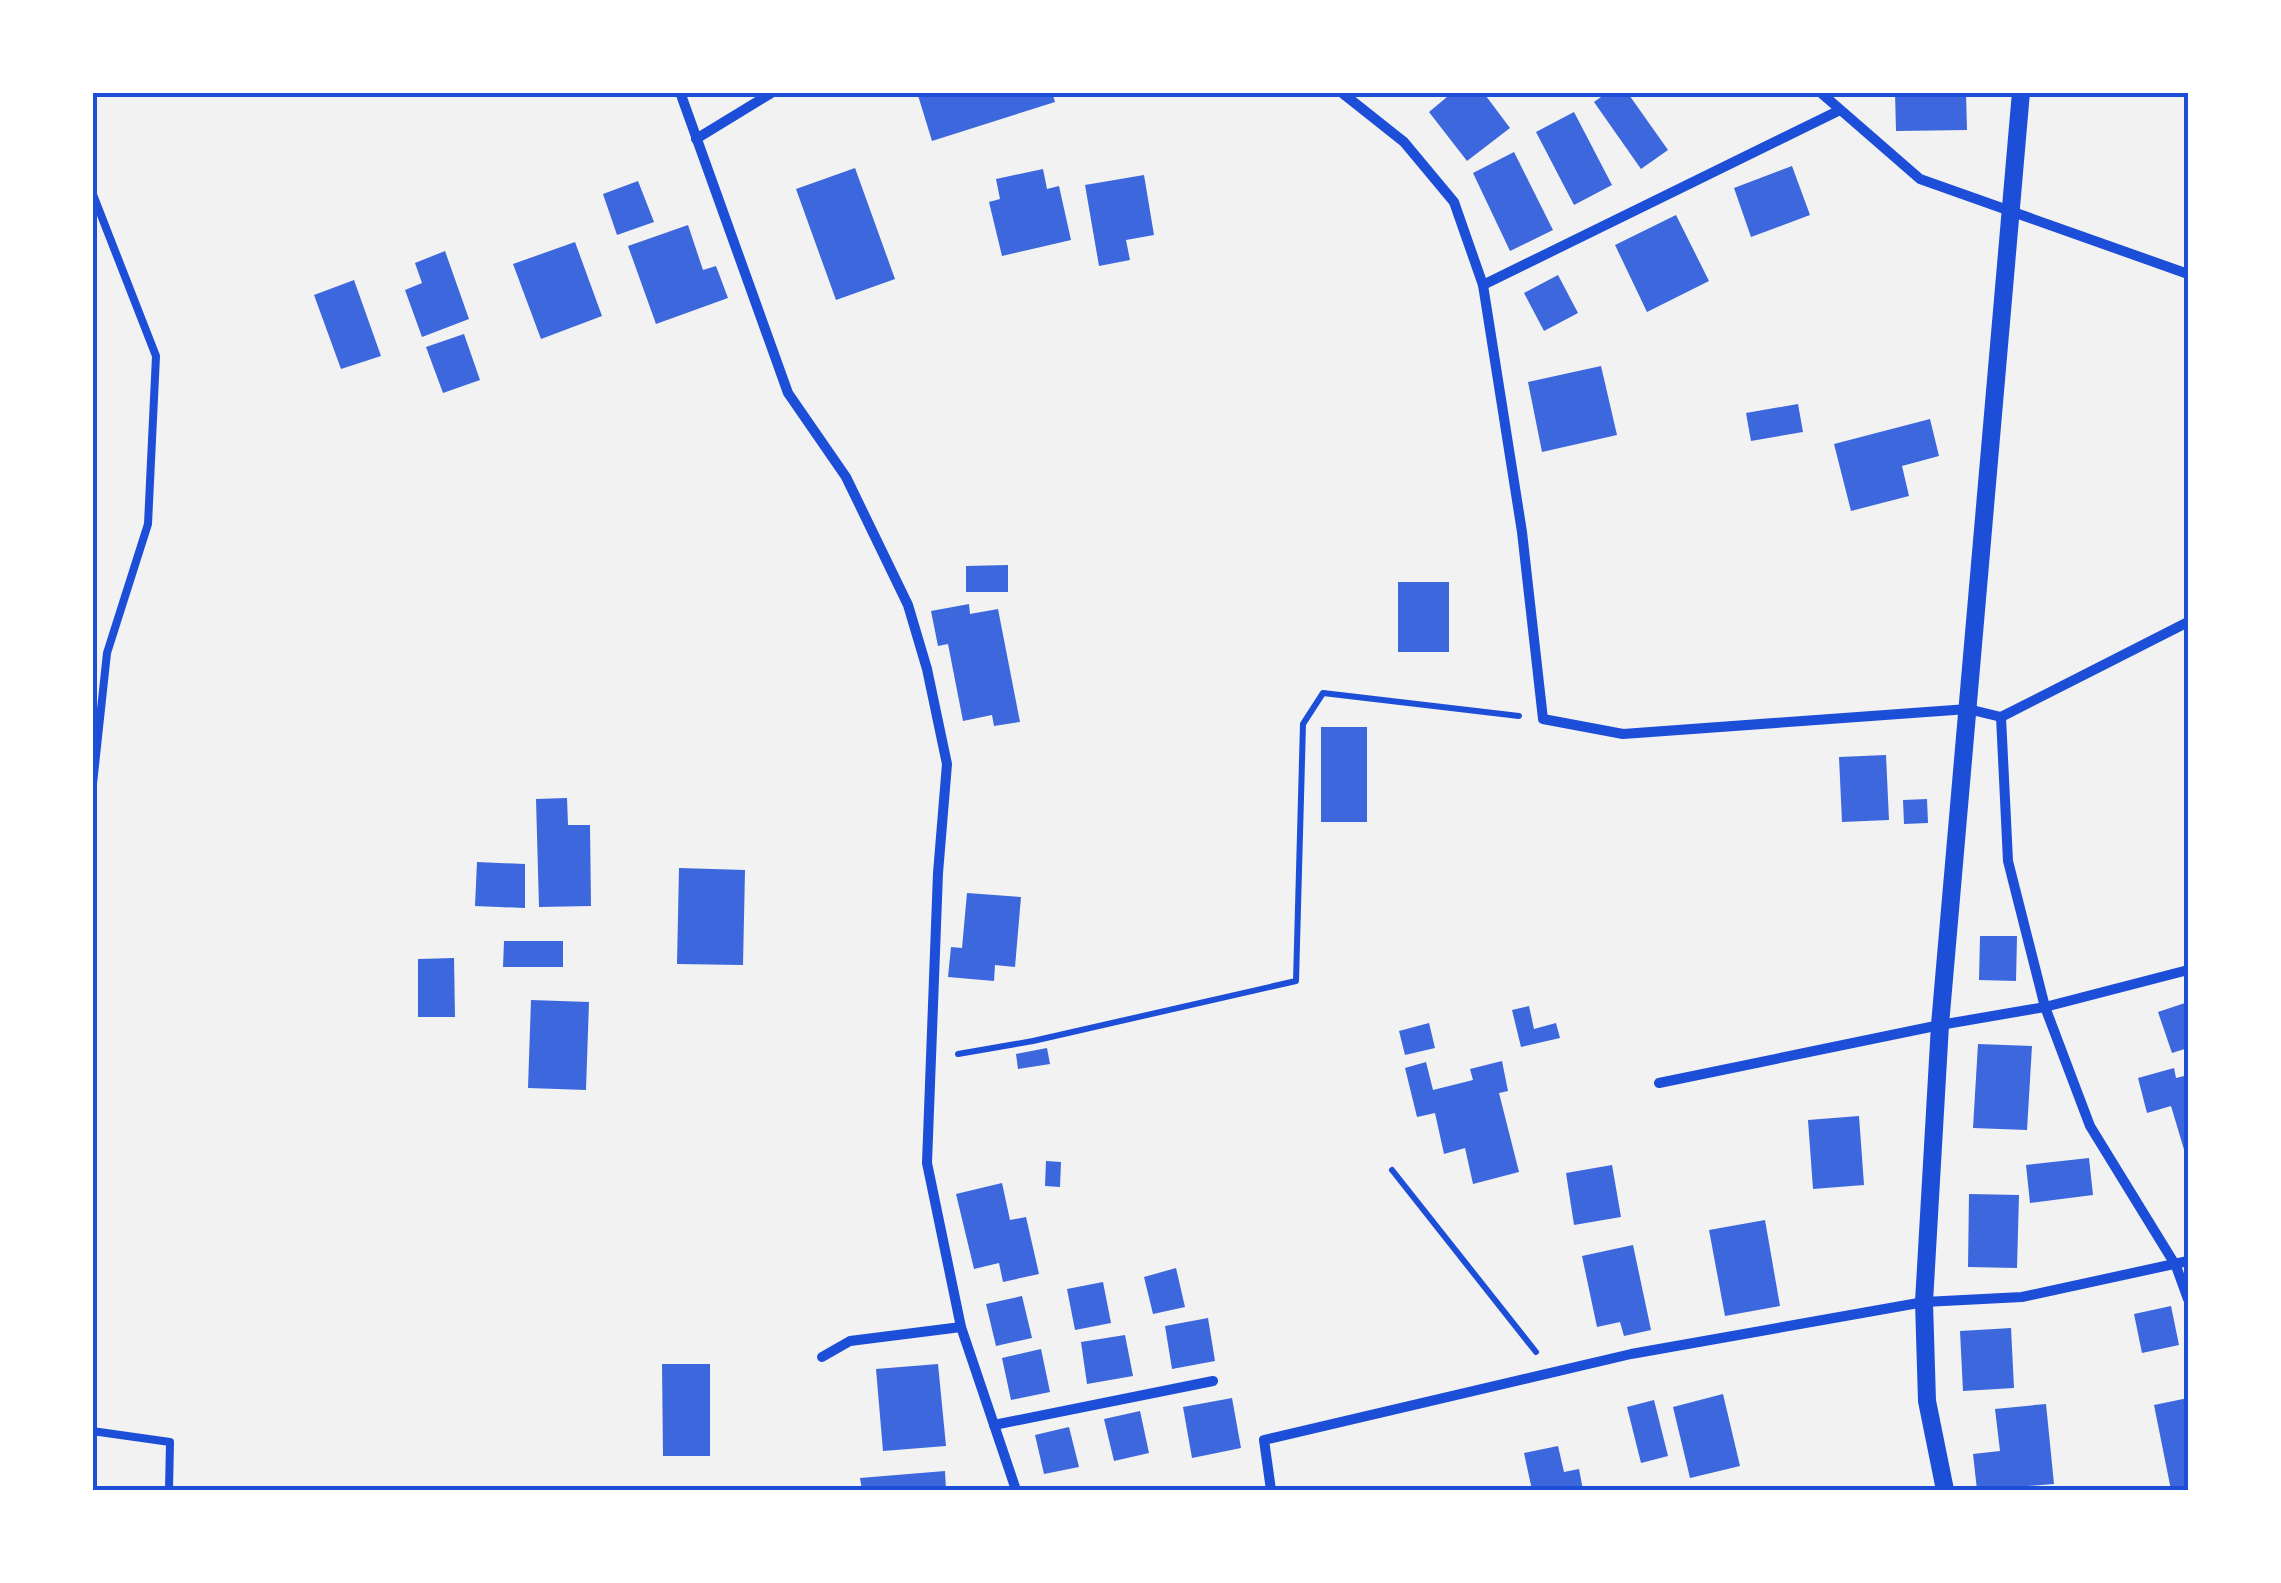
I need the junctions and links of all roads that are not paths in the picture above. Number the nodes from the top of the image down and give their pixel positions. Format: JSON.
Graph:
{"nodes":[{"id":1,"x":680,"y":92,"type":"edge"},
{"id":2,"x":773,"y":92,"type":"edge"},
{"id":3,"x":1342,"y":92,"type":"edge"},
{"id":4,"x":1820,"y":92,"type":"edge"},
{"id":5,"x":2021,"y":92,"type":"edge"},
{"id":6,"x":1838,"y":111,"type":"junction"},
{"id":7,"x":696,"y":139,"type":"junction"},
{"id":8,"x":92,"y":192,"type":"edge"},
{"id":9,"x":2012,"y":212,"type":"junction"},
{"id":10,"x":2188,"y":274,"type":"edge"},
{"id":11,"x":1483,"y":285,"type":"junction"},
{"id":12,"x":2188,"y":622,"type":"edge"},
{"id":13,"x":1968,"y":709,"type":"junction"},
{"id":14,"x":2001,"y":717,"type":"junction"},
{"id":15,"x":92,"y":793,"type":"edge"},
{"id":16,"x":2188,"y":970,"type":"edge"},
{"id":17,"x":2046,"y":1008,"type":"junction"},
{"id":18,"x":1940,"y":1025,"type":"junction"},
{"id":19,"x":1659,"y":1082,"type":"dead end"},
{"id":20,"x":2188,"y":1261,"type":"edge"},
{"id":21,"x":2176,"y":1266,"type":"junction"},
{"id":22,"x":2188,"y":1299,"type":"edge"},
{"id":23,"x":1924,"y":1302,"type":"junction"},
{"id":24,"x":961,"y":1327,"type":"junction"},
{"id":25,"x":822,"y":1357,"type":"dead end"},
{"id":26,"x":1214,"y":1381,"type":"dead end"},
{"id":27,"x":994,"y":1425,"type":"junction"},
{"id":28,"x":92,"y":1431,"type":"edge"},
{"id":29,"x":169,"y":1490,"type":"edge"},
{"id":30,"x":1016,"y":1490,"type":"edge"},
{"id":31,"x":1271,"y":1490,"type":"edge"},
{"id":32,"x":1945,"y":1490,"type":"edge"}],
"edges":[{"from":1,"to":7,"type":"street"},
{"from":2,"to":7,"type":"street"},
{"from":3,"to":11,"type":"street"},
{"from":4,"to":6,"type":"street"},
{"from":5,"to":9,"type":"street"},
{"from":6,"to":9,"type":"street"},
{"from":6,"to":11,"type":"street"},
{"from":7,"to":24,"type":"street"},
{"from":8,"to":15,"type":"lane"},
{"from":9,"to":10,"type":"street"},
{"from":9,"to":13,"type":"street"},
{"from":11,"to":13,"type":"street"},
{"from":12,"to":14,"type":"street"},
{"from":13,"to":14,"type":"street"},
{"from":13,"to":18,"type":"street"},
{"from":14,"to":17,"type":"street"},
{"from":16,"to":17,"type":"street"},
{"from":17,"to":18,"type":"street"},
{"from":17,"to":21,"type":"street"},
{"from":18,"to":19,"type":"street"},
{"from":18,"to":23,"type":"street"},
{"from":20,"to":21,"type":"street"},
{"from":21,"to":22,"type":"street"},
{"from":21,"to":23,"type":"street"},
{"from":23,"to":31,"type":"street"},
{"from":23,"to":32,"type":"street"},
{"from":24,"to":25,"type":"street"},
{"from":24,"to":27,"type":"street"},
{"from":26,"to":27,"type":"street"},
{"from":27,"to":30,"type":"street"},
{"from":28,"to":29,"type":"lane"}]}
